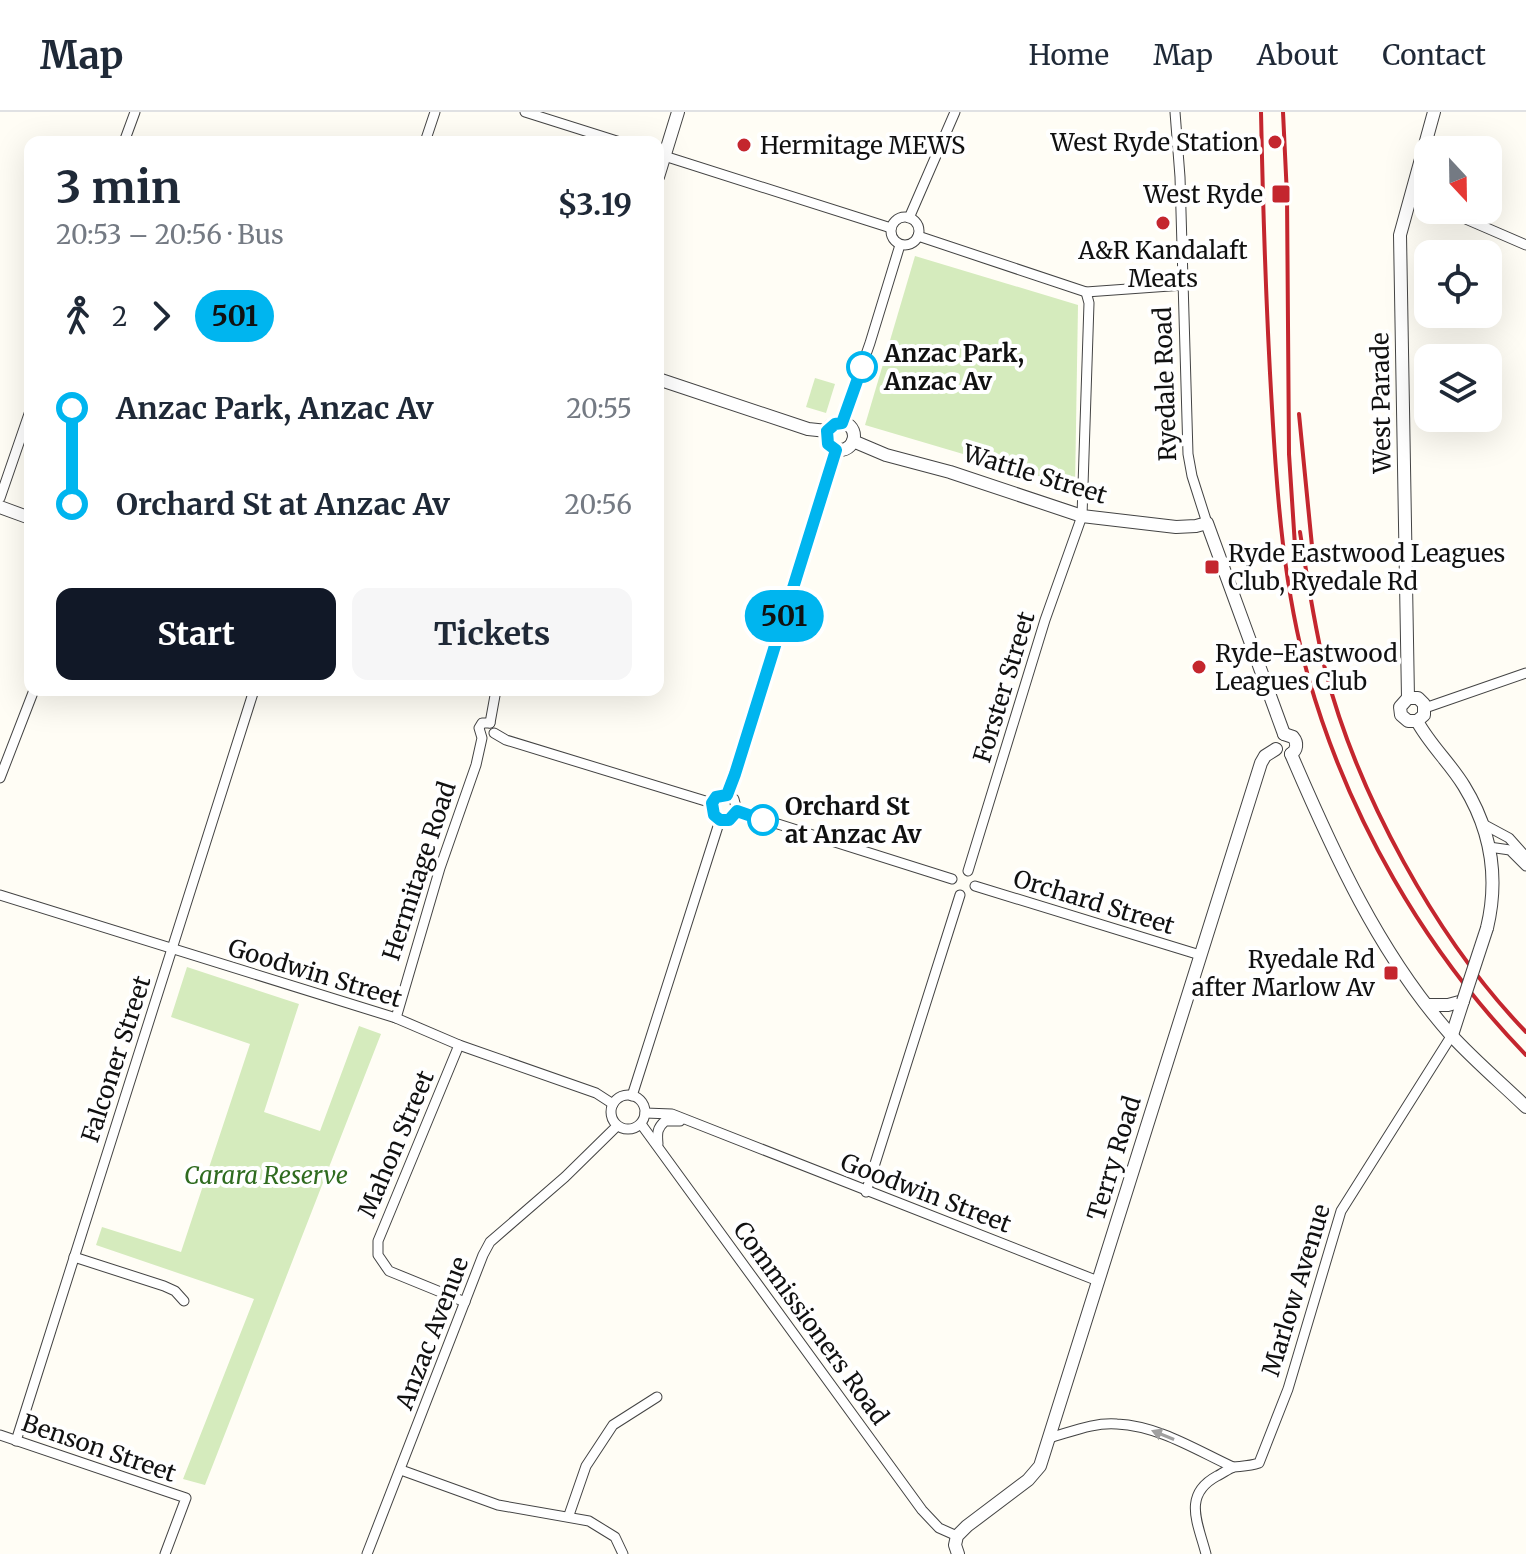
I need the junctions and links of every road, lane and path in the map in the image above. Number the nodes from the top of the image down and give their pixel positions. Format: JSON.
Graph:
{"nodes":[{"id":1,"x":135,"y":112,"type":"edge"},
{"id":2,"x":435,"y":112,"type":"edge"},
{"id":3,"x":525,"y":112,"type":"edge"},
{"id":4,"x":678,"y":112,"type":"edge"},
{"id":5,"x":955,"y":112,"type":"edge"},
{"id":6,"x":1175,"y":112,"type":"edge"},
{"id":7,"x":1434,"y":112,"type":"edge"},
{"id":8,"x":126,"y":136,"type":"edge"},
{"id":9,"x":427,"y":136,"type":"edge"},
{"id":10,"x":601,"y":136,"type":"edge"},
{"id":11,"x":664,"y":147,"type":"edge"},
{"id":12,"x":664,"y":156,"type":"edge"},
{"id":13,"x":1410,"y":196,"type":"junction"},
{"id":14,"x":1414,"y":198,"type":"edge"},
{"id":15,"x":909,"y":218,"type":"junction"},
{"id":16,"x":1477,"y":224,"type":"edge"},
{"id":17,"x":891,"y":228,"type":"junction"},
{"id":18,"x":918,"y":236,"type":"junction"},
{"id":19,"x":900,"y":245,"type":"junction"},
{"id":20,"x":1526,"y":245,"type":"edge"},
{"id":21,"x":1184,"y":285,"type":"junction"},
{"id":22,"x":1086,"y":292,"type":"junction"},
{"id":23,"x":664,"y":381,"type":"edge"},
{"id":24,"x":842,"y":423,"type":"junction"},
{"id":25,"x":24,"y":428,"type":"edge"},
{"id":26,"x":827,"y":431,"type":"junction"},
{"id":27,"x":853,"y":441,"type":"junction"},
{"id":28,"x":836,"y":450,"type":"junction"},
{"id":29,"x":0,"y":498,"type":"edge"},
{"id":30,"x":0,"y":507,"type":"edge"},
{"id":31,"x":24,"y":516,"type":"edge"},
{"id":32,"x":1082,"y":516,"type":"junction"},
{"id":33,"x":1207,"y":523,"type":"junction"},
{"id":34,"x":1526,"y":673,"type":"edge"},
{"id":35,"x":32,"y":696,"type":"edge"},
{"id":36,"x":252,"y":696,"type":"edge"},
{"id":37,"x":495,"y":696,"type":"edge"},
{"id":38,"x":1408,"y":698,"type":"junction"},
{"id":39,"x":1425,"y":708,"type":"junction"},
{"id":40,"x":1417,"y":721,"type":"junction"},
{"id":41,"x":490,"y":723,"type":"junction"},
{"id":42,"x":494,"y":733,"type":"junction"},
{"id":43,"x":1284,"y":734,"type":"junction"},
{"id":44,"x":482,"y":738,"type":"junction"},
{"id":45,"x":1276,"y":749,"type":"junction"},
{"id":46,"x":1291,"y":754,"type":"junction"},
{"id":47,"x":0,"y":778,"type":"edge"},
{"id":48,"x":727,"y":795,"type":"junction"},
{"id":49,"x":712,"y":803,"type":"junction"},
{"id":50,"x":737,"y":811,"type":"junction"},
{"id":51,"x":720,"y":820,"type":"junction"},
{"id":52,"x":1486,"y":835,"type":"junction"},
{"id":53,"x":1526,"y":857,"type":"edge"},
{"id":54,"x":1526,"y":866,"type":"edge"},
{"id":55,"x":968,"y":871,"type":"junction"},
{"id":56,"x":952,"y":879,"type":"junction"},
{"id":57,"x":975,"y":886,"type":"junction"},
{"id":58,"x":0,"y":895,"type":"edge"},
{"id":59,"x":960,"y":895,"type":"junction"},
{"id":60,"x":172,"y":950,"type":"junction"},
{"id":61,"x":1200,"y":955,"type":"junction"},
{"id":62,"x":1463,"y":1001,"type":"junction"},
{"id":63,"x":1428,"y":1005,"type":"junction"},
{"id":64,"x":396,"y":1018,"type":"junction"},
{"id":65,"x":1452,"y":1035,"type":"junction"},
{"id":66,"x":459,"y":1045,"type":"junction"},
{"id":67,"x":632,"y":1096,"type":"junction"},
{"id":68,"x":613,"y":1104,"type":"junction"},
{"id":69,"x":1526,"y":1107,"type":"edge"},
{"id":70,"x":645,"y":1113,"type":"junction"},
{"id":71,"x":641,"y":1124,"type":"junction"},
{"id":72,"x":695,"y":1125,"type":"junction"},
{"id":73,"x":617,"y":1126,"type":"junction"},
{"id":74,"x":658,"y":1145,"type":"junction"},
{"id":75,"x":866,"y":1192,"type":"junction"},
{"id":76,"x":74,"y":1257,"type":"junction"},
{"id":77,"x":1098,"y":1281,"type":"junction"},
{"id":78,"x":184,"y":1301,"type":"dead end"},
{"id":79,"x":465,"y":1302,"type":"junction"},
{"id":80,"x":657,"y":1397,"type":"dead end"},
{"id":81,"x":0,"y":1435,"type":"edge"},
{"id":82,"x":1049,"y":1438,"type":"junction"},
{"id":83,"x":16,"y":1441,"type":"junction"},
{"id":84,"x":1233,"y":1467,"type":"junction"},
{"id":85,"x":401,"y":1470,"type":"junction"},
{"id":86,"x":569,"y":1515,"type":"junction"},
{"id":87,"x":957,"y":1536,"type":"junction"},
{"id":88,"x":165,"y":1554,"type":"edge"},
{"id":89,"x":367,"y":1554,"type":"edge"},
{"id":90,"x":623,"y":1554,"type":"edge"},
{"id":91,"x":958,"y":1554,"type":"edge"},
{"id":92,"x":1206,"y":1554,"type":"edge"}],
"edges":[{"from":1,"to":8,"type":"street"},
{"from":2,"to":9,"type":"street"},
{"from":3,"to":10,"type":"street"},
{"from":4,"to":11,"type":"street"},
{"from":5,"to":15,"type":"street"},
{"from":6,"to":21,"type":"street","name":"Ryedale Road"},
{"from":7,"to":13,"type":"street","name":"West Parade"},
{"from":12,"to":17,"type":"street"},
{"from":13,"to":14,"type":"street"},
{"from":13,"to":38,"type":"street","name":"West Parade"},
{"from":15,"to":17,"type":"street"},
{"from":15,"to":18,"type":"street"},
{"from":16,"to":20,"type":"street"},
{"from":17,"to":19,"type":"street"},
{"from":18,"to":19,"type":"street"},
{"from":18,"to":22,"type":"street"},
{"from":19,"to":24,"type":"street"},
{"from":21,"to":22,"type":"street"},
{"from":21,"to":33,"type":"street","name":"Ryedale Road"},
{"from":22,"to":32,"type":"street","name":"Forster Street"},
{"from":23,"to":26,"type":"street"},
{"from":24,"to":26,"type":"street"},
{"from":24,"to":27,"type":"street"},
{"from":25,"to":29,"type":"street"},
{"from":26,"to":28,"type":"street"},
{"from":27,"to":28,"type":"street"},
{"from":27,"to":32,"type":"street","name":"Wattle Street"},
{"from":28,"to":48,"type":"street"},
{"from":30,"to":31,"type":"street"},
{"from":32,"to":33,"type":"street","name":"Wattle Street"},
{"from":32,"to":55,"type":"street","name":"Forster Street"},
{"from":33,"to":43,"type":"street","name":"Ryedale Road"},
{"from":34,"to":39,"type":"street"},
{"from":35,"to":47,"type":"street"},
{"from":36,"to":60,"type":"street","name":"Falconer Street"},
{"from":37,"to":41,"type":"street"},
{"from":38,"to":39,"type":"street"},
{"from":38,"to":40,"type":"street"},
{"from":39,"to":40,"type":"street"},
{"from":40,"to":52,"type":"street"},
{"from":41,"to":42,"type":"street"},
{"from":41,"to":44,"type":"street"},
{"from":42,"to":44,"type":"street"},
{"from":42,"to":49,"type":"street"},
{"from":43,"to":45,"type":"street"},
{"from":43,"to":46,"type":"street"},
{"from":44,"to":64,"type":"street","name":"Hermitage Road"},
{"from":45,"to":46,"type":"street"},
{"from":45,"to":61,"type":"street","name":"Terry Road"},
{"from":46,"to":63,"type":"street"},
{"from":48,"to":49,"type":"street"},
{"from":48,"to":50,"type":"street"},
{"from":49,"to":51,"type":"street"},
{"from":50,"to":51,"type":"street"},
{"from":50,"to":56,"type":"street"},
{"from":51,"to":67,"type":"street"},
{"from":52,"to":53,"type":"street"},
{"from":52,"to":54,"type":"street"},
{"from":52,"to":62,"type":"street","name":"Marlow Avenue","bridge":true},
{"from":55,"to":56,"type":"street"},
{"from":55,"to":57,"type":"street"},
{"from":56,"to":59,"type":"street"},
{"from":57,"to":59,"type":"street"},
{"from":57,"to":61,"type":"street","name":"Orchard Street"},
{"from":58,"to":60,"type":"street","name":"Goodwin Street"},
{"from":59,"to":75,"type":"street"},
{"from":60,"to":64,"type":"street","name":"Goodwin Street"},
{"from":60,"to":76,"type":"street","name":"Falconer Street"},
{"from":61,"to":77,"type":"street","name":"Terry Road"},
{"from":62,"to":63,"type":"street"},
{"from":62,"to":65,"type":"street","name":"Marlow Avenue"},
{"from":63,"to":65,"type":"street"},
{"from":64,"to":66,"type":"street","name":"Goodwin Street"},
{"from":65,"to":69,"type":"street"},
{"from":65,"to":84,"type":"street","name":"Marlow Avenue"},
{"from":66,"to":68,"type":"street","name":"Goodwin Street"},
{"from":66,"to":79,"type":"street","name":"Mahon Street"},
{"from":67,"to":68,"type":"street"},
{"from":67,"to":70,"type":"street"},
{"from":68,"to":73,"type":"street"},
{"from":70,"to":71,"type":"street"},
{"from":70,"to":72,"type":"street","name":"Goodwin Street"},
{"from":71,"to":73,"type":"street"},
{"from":71,"to":74,"type":"street","name":"Commissioners Road"},
{"from":72,"to":74,"type":"street","name":"Goodwin Street"},
{"from":72,"to":75,"type":"street","name":"Goodwin Street"},
{"from":73,"to":79,"type":"street","name":"Anzac Avenue"},
{"from":74,"to":87,"type":"street","name":"Commissioners Road"},
{"from":75,"to":77,"type":"street","name":"Goodwin Street"},
{"from":76,"to":78,"type":"street"},
{"from":76,"to":83,"type":"street","name":"Falconer Street"},
{"from":77,"to":82,"type":"street","name":"Terry Road"},
{"from":79,"to":85,"type":"street","name":"Anzac Avenue"},
{"from":80,"to":86,"type":"street"},
{"from":81,"to":83,"type":"street","name":"Benson Street"},
{"from":84,"to":82,"type":"street","one_way":true},
{"from":82,"to":87,"type":"street","name":"Terry Road"},
{"from":83,"to":88,"type":"street","name":"Benson Street"},
{"from":84,"to":92,"type":"street","name":"Marlow Avenue"},
{"from":85,"to":86,"type":"street"},
{"from":85,"to":89,"type":"street","name":"Anzac Avenue"},
{"from":86,"to":90,"type":"street"},
{"from":87,"to":91,"type":"street"}]}
